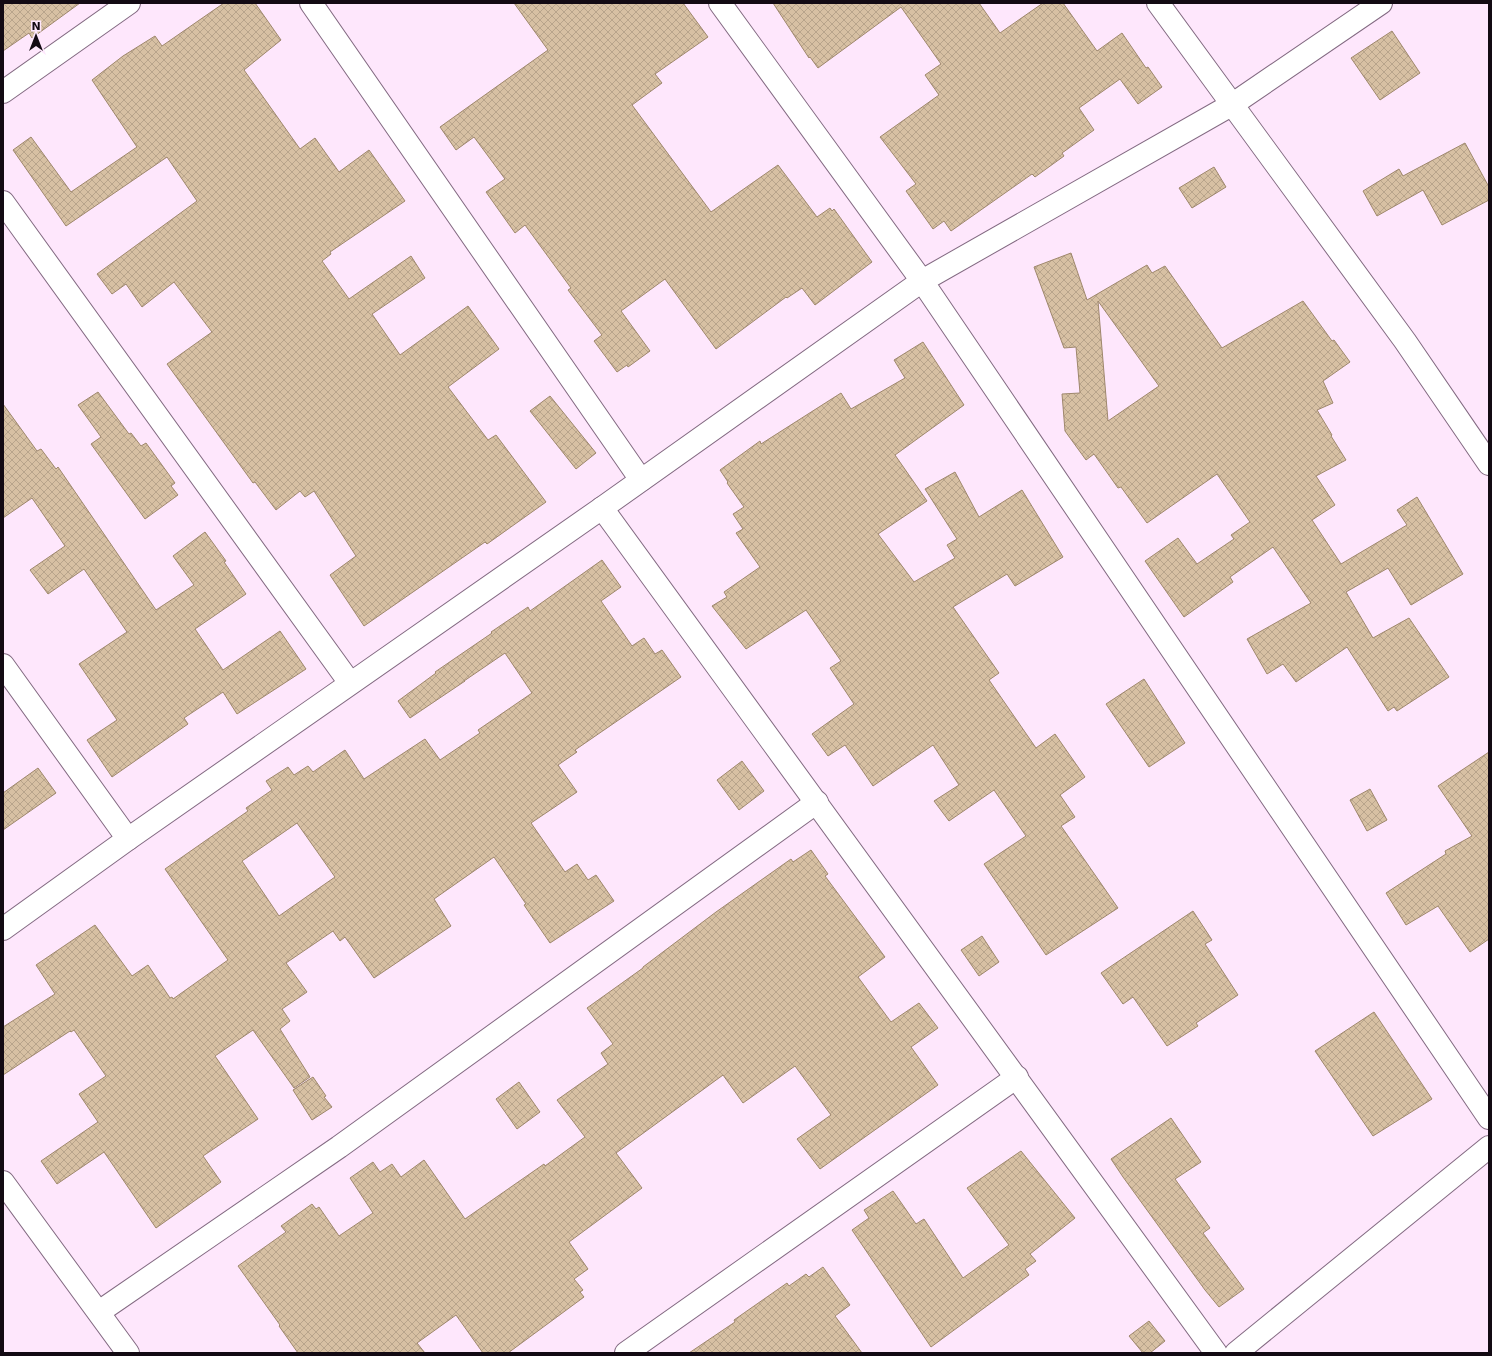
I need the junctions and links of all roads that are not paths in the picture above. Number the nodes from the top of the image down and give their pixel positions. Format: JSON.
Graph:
{"nodes":[{"id":1,"x":129,"y":3,"type":"edge"},
{"id":2,"x":312,"y":3,"type":"edge"},
{"id":3,"x":720,"y":3,"type":"edge"},
{"id":4,"x":1158,"y":3,"type":"edge"},
{"id":5,"x":1381,"y":3,"type":"edge"},
{"id":6,"x":3,"y":92,"type":"edge"},
{"id":7,"x":1232,"y":104,"type":"junction"},
{"id":8,"x":3,"y":202,"type":"edge"},
{"id":9,"x":922,"y":281,"type":"junction"},
{"id":10,"x":1489,"y":464,"type":"edge"},
{"id":11,"x":641,"y":480,"type":"junction"},
{"id":12,"x":602,"y":508,"type":"junction"},
{"id":13,"x":3,"y":665,"type":"edge"},
{"id":14,"x":350,"y":683,"type":"junction"},
{"id":15,"x":817,"y":802,"type":"junction"},
{"id":16,"x":128,"y":839,"type":"junction"},
{"id":17,"x":3,"y":929,"type":"edge"},
{"id":18,"x":1016,"y":1077,"type":"junction"},
{"id":19,"x":1489,"y":1118,"type":"edge"},
{"id":20,"x":1489,"y":1147,"type":"edge"},
{"id":21,"x":3,"y":1182,"type":"edge"},
{"id":22,"x":99,"y":1312,"type":"junction"},
{"id":23,"x":128,"y":1353,"type":"edge"},
{"id":24,"x":626,"y":1353,"type":"edge"},
{"id":25,"x":1216,"y":1353,"type":"edge"},
{"id":26,"x":1236,"y":1353,"type":"edge"}],
"edges":[{"from":1,"to":6,"type":"street"},
{"from":2,"to":11,"type":"street"},
{"from":3,"to":9,"type":"street"},
{"from":4,"to":7,"type":"street"},
{"from":5,"to":7,"type":"street"},
{"from":7,"to":9,"type":"street"},
{"from":7,"to":10,"type":"street"},
{"from":8,"to":14,"type":"street"},
{"from":9,"to":11,"type":"street"},
{"from":9,"to":19,"type":"street"},
{"from":11,"to":12,"type":"street"},
{"from":12,"to":14,"type":"street"},
{"from":12,"to":15,"type":"street"},
{"from":13,"to":16,"type":"street"},
{"from":14,"to":16,"type":"street"},
{"from":15,"to":18,"type":"street"},
{"from":15,"to":22,"type":"street"},
{"from":16,"to":17,"type":"street"},
{"from":18,"to":24,"type":"street"},
{"from":18,"to":25,"type":"street"},
{"from":20,"to":26,"type":"street"},
{"from":21,"to":22,"type":"street"},
{"from":22,"to":23,"type":"street"}]}
